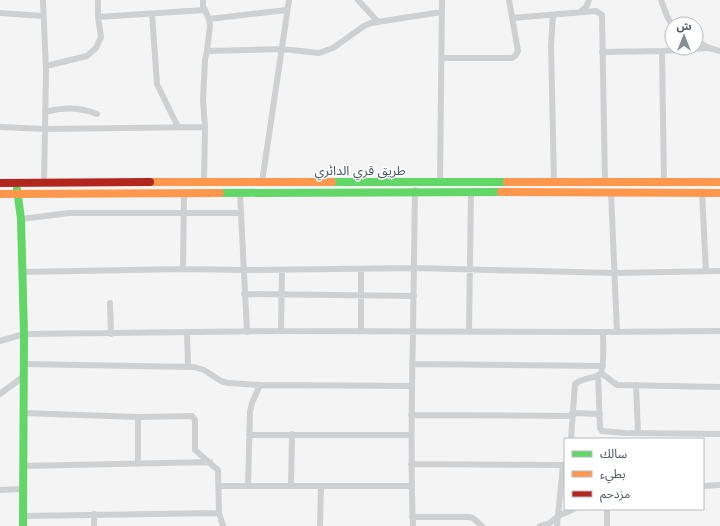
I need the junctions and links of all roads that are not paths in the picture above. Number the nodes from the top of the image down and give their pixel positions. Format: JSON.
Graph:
{"nodes":[{"id":1,"x":43,"y":0,"type":"edge"},
{"id":2,"x":98,"y":0,"type":"edge"},
{"id":3,"x":203,"y":0,"type":"edge"},
{"id":4,"x":289,"y":0,"type":"edge"},
{"id":5,"x":358,"y":0,"type":"edge"},
{"id":6,"x":442,"y":0,"type":"edge"},
{"id":7,"x":509,"y":0,"type":"edge"},
{"id":8,"x":589,"y":0,"type":"edge"},
{"id":9,"x":661,"y":0,"type":"edge"},
{"id":10,"x":204,"y":10,"type":"junction"},
{"id":11,"x":287,"y":10,"type":"junction"},
{"id":12,"x":441,"y":12,"type":"junction"},
{"id":13,"x":580,"y":12,"type":"junction"},
{"id":14,"x":0,"y":13,"type":"edge"},
{"id":15,"x":152,"y":14,"type":"junction"},
{"id":16,"x":553,"y":15,"type":"junction"},
{"id":17,"x":43,"y":16,"type":"junction"},
{"id":18,"x":667,"y":16,"type":"edge"},
{"id":19,"x":98,"y":17,"type":"junction"},
{"id":20,"x":512,"y":18,"type":"junction"},
{"id":21,"x":209,"y":19,"type":"junction"},
{"id":22,"x":378,"y":22,"type":"junction"},
{"id":23,"x":704,"y":45,"type":"edge"},
{"id":24,"x":709,"y":48,"type":"junction"},
{"id":25,"x":282,"y":49,"type":"junction"},
{"id":26,"x":207,"y":51,"type":"junction"},
{"id":27,"x":662,"y":51,"type":"junction"},
{"id":28,"x":720,"y":51,"type":"edge"},
{"id":29,"x":602,"y":52,"type":"junction"},
{"id":30,"x":441,"y":58,"type":"junction"},
{"id":31,"x":46,"y":66,"type":"junction"},
{"id":32,"x":45,"y":112,"type":"junction"},
{"id":33,"x":97,"y":114,"type":"dead end"},
{"id":34,"x":0,"y":127,"type":"edge"},
{"id":35,"x":178,"y":127,"type":"junction"},
{"id":36,"x":205,"y":127,"type":"junction"},
{"id":37,"x":45,"y":129,"type":"junction"},
{"id":38,"x":204,"y":182,"type":"junction"},
{"id":39,"x":262,"y":182,"type":"junction"},
{"id":40,"x":415,"y":182,"type":"junction"},
{"id":41,"x":440,"y":182,"type":"junction"},
{"id":42,"x":554,"y":182,"type":"junction"},
{"id":43,"x":720,"y":182,"type":"edge"},
{"id":44,"x":0,"y":183,"type":"edge"},
{"id":45,"x":16,"y":183,"type":"junction"},
{"id":46,"x":44,"y":183,"type":"junction"},
{"id":47,"x":606,"y":183,"type":"junction"},
{"id":48,"x":664,"y":183,"type":"junction"},
{"id":49,"x":415,"y":192,"type":"junction"},
{"id":50,"x":472,"y":192,"type":"junction"},
{"id":51,"x":611,"y":192,"type":"junction"},
{"id":52,"x":184,"y":193,"type":"junction"},
{"id":53,"x":240,"y":193,"type":"junction"},
{"id":54,"x":702,"y":193,"type":"junction"},
{"id":55,"x":720,"y":193,"type":"edge"},
{"id":56,"x":0,"y":194,"type":"edge"},
{"id":57,"x":19,"y":194,"type":"junction"},
{"id":58,"x":241,"y":213,"type":"junction"},
{"id":59,"x":184,"y":214,"type":"junction"},
{"id":60,"x":21,"y":219,"type":"junction"},
{"id":61,"x":415,"y":268,"type":"junction"},
{"id":62,"x":183,"y":269,"type":"junction"},
{"id":63,"x":361,"y":269,"type":"junction"},
{"id":64,"x":244,"y":270,"type":"junction"},
{"id":65,"x":282,"y":270,"type":"junction"},
{"id":66,"x":470,"y":271,"type":"junction"},
{"id":67,"x":720,"y":271,"type":"edge"},
{"id":68,"x":22,"y":272,"type":"junction"},
{"id":69,"x":706,"y":272,"type":"junction"},
{"id":70,"x":614,"y":274,"type":"junction"},
{"id":71,"x":244,"y":294,"type":"junction"},
{"id":72,"x":283,"y":294,"type":"junction"},
{"id":73,"x":361,"y":295,"type":"junction"},
{"id":74,"x":414,"y":296,"type":"junction"},
{"id":75,"x":110,"y":303,"type":"dead end"},
{"id":76,"x":720,"y":330,"type":"edge"},
{"id":77,"x":281,"y":331,"type":"junction"},
{"id":78,"x":361,"y":331,"type":"junction"},
{"id":79,"x":187,"y":332,"type":"junction"},
{"id":80,"x":246,"y":332,"type":"junction"},
{"id":81,"x":413,"y":332,"type":"junction"},
{"id":82,"x":469,"y":332,"type":"junction"},
{"id":83,"x":603,"y":332,"type":"junction"},
{"id":84,"x":617,"y":332,"type":"junction"},
{"id":85,"x":24,"y":334,"type":"junction"},
{"id":86,"x":111,"y":334,"type":"junction"},
{"id":87,"x":0,"y":341,"type":"edge"},
{"id":88,"x":23,"y":364,"type":"junction"},
{"id":89,"x":412,"y":364,"type":"junction"},
{"id":90,"x":188,"y":366,"type":"junction"},
{"id":91,"x":603,"y":366,"type":"junction"},
{"id":92,"x":600,"y":374,"type":"junction"},
{"id":93,"x":24,"y":376,"type":"junction"},
{"id":94,"x":260,"y":385,"type":"junction"},
{"id":95,"x":636,"y":385,"type":"junction"},
{"id":96,"x":411,"y":386,"type":"junction"},
{"id":97,"x":720,"y":387,"type":"edge"},
{"id":98,"x":0,"y":394,"type":"edge"},
{"id":99,"x":23,"y":413,"type":"junction"},
{"id":100,"x":600,"y":414,"type":"junction"},
{"id":101,"x":411,"y":415,"type":"junction"},
{"id":102,"x":572,"y":415,"type":"junction"},
{"id":103,"x":138,"y":417,"type":"junction"},
{"id":104,"x":638,"y":433,"type":"junction"},
{"id":105,"x":292,"y":434,"type":"junction"},
{"id":106,"x":720,"y":434,"type":"edge"},
{"id":107,"x":249,"y":435,"type":"junction"},
{"id":108,"x":411,"y":435,"type":"junction"},
{"id":109,"x":626,"y":436,"type":"edge"},
{"id":110,"x":571,"y":438,"type":"edge"},
{"id":111,"x":210,"y":462,"type":"junction"},
{"id":112,"x":138,"y":464,"type":"junction"},
{"id":113,"x":411,"y":464,"type":"junction"},
{"id":114,"x":564,"y":464,"type":"edge"},
{"id":115,"x":23,"y":466,"type":"junction"},
{"id":116,"x":720,"y":485,"type":"edge"},
{"id":117,"x":219,"y":486,"type":"junction"},
{"id":118,"x":248,"y":486,"type":"junction"},
{"id":119,"x":291,"y":486,"type":"junction"},
{"id":120,"x":320,"y":486,"type":"junction"},
{"id":121,"x":411,"y":486,"type":"junction"},
{"id":122,"x":704,"y":486,"type":"edge"},
{"id":123,"x":23,"y":489,"type":"junction"},
{"id":124,"x":0,"y":490,"type":"edge"},
{"id":125,"x":572,"y":510,"type":"edge"},
{"id":126,"x":607,"y":510,"type":"edge"},
{"id":127,"x":219,"y":513,"type":"junction"},
{"id":128,"x":94,"y":514,"type":"junction"},
{"id":129,"x":23,"y":516,"type":"junction"},
{"id":130,"x":558,"y":516,"type":"junction"},
{"id":131,"x":412,"y":517,"type":"junction"},
{"id":132,"x":23,"y":526,"type":"edge"},
{"id":133,"x":94,"y":526,"type":"edge"},
{"id":134,"x":223,"y":526,"type":"edge"},
{"id":135,"x":320,"y":526,"type":"edge"},
{"id":136,"x":413,"y":526,"type":"edge"},
{"id":137,"x":482,"y":526,"type":"edge"},
{"id":138,"x":540,"y":526,"type":"edge"},
{"id":139,"x":557,"y":526,"type":"edge"},
{"id":140,"x":607,"y":526,"type":"edge"}],
"edges":[{"from":1,"to":17,"type":"street"},
{"from":2,"to":19,"type":"street"},
{"from":3,"to":10,"type":"street"},
{"from":4,"to":11,"type":"street"},
{"from":5,"to":22,"type":"street"},
{"from":6,"to":12,"type":"street"},
{"from":7,"to":20,"type":"street"},
{"from":8,"to":13,"type":"street"},
{"from":9,"to":18,"type":"street"},
{"from":10,"to":15,"type":"street"},
{"from":10,"to":21,"type":"street"},
{"from":11,"to":21,"type":"street"},
{"from":11,"to":25,"type":"street"},
{"from":12,"to":22,"type":"street"},
{"from":12,"to":30,"type":"street"},
{"from":13,"to":16,"type":"street"},
{"from":13,"to":29,"type":"street"},
{"from":14,"to":17,"type":"street"},
{"from":15,"to":19,"type":"street"},
{"from":15,"to":35,"type":"street"},
{"from":16,"to":20,"type":"street"},
{"from":16,"to":42,"type":"street"},
{"from":17,"to":31,"type":"street"},
{"from":19,"to":31,"type":"street"},
{"from":20,"to":30,"type":"street"},
{"from":21,"to":26,"type":"street"},
{"from":22,"to":25,"type":"street"},
{"from":23,"to":24,"type":"street"},
{"from":24,"to":27,"type":"street"},
{"from":24,"to":28,"type":"street"},
{"from":25,"to":26,"type":"street"},
{"from":25,"to":39,"type":"street"},
{"from":26,"to":36,"type":"street"},
{"from":27,"to":29,"type":"street"},
{"from":27,"to":48,"type":"street"},
{"from":29,"to":47,"type":"street"},
{"from":30,"to":41,"type":"street"},
{"from":31,"to":32,"type":"street"},
{"from":32,"to":33,"type":"street"},
{"from":32,"to":37,"type":"street"},
{"from":34,"to":37,"type":"street"},
{"from":35,"to":36,"type":"street"},
{"from":35,"to":37,"type":"street"},
{"from":36,"to":38,"type":"street"},
{"from":37,"to":46,"type":"street"},
{"from":38,"to":39,"type":"main road","name":"طريق قري الدائري"},
{"from":38,"to":46,"type":"main road","name":"طريق قري الدائري"},
{"from":39,"to":40,"type":"main road","name":"طريق قري الدائري"},
{"from":40,"to":41,"type":"main road","name":"طريق قري الدائري"},
{"from":40,"to":49,"type":"street"},
{"from":41,"to":42,"type":"main road","name":"طريق قري الدائري"},
{"from":42,"to":47,"type":"main road","name":"طريق قري الدائري"},
{"from":43,"to":48,"type":"main road","name":"طريق قري الدائري"},
{"from":44,"to":45,"type":"main road","name":"طريق قري الدائري"},
{"from":45,"to":46,"type":"main road","name":"طريق قري الدائري"},
{"from":45,"to":57,"type":"main road"},
{"from":47,"to":48,"type":"main road","name":"طريق قري الدائري"},
{"from":49,"to":50,"type":"main road","name":"طريق قري الدائري"},
{"from":49,"to":53,"type":"main road","name":"طريق قري الدائري"},
{"from":49,"to":61,"type":"street"},
{"from":50,"to":51,"type":"main road","name":"طريق قري الدائري"},
{"from":50,"to":66,"type":"street"},
{"from":51,"to":54,"type":"main road","name":"طريق قري الدائري"},
{"from":51,"to":70,"type":"street"},
{"from":52,"to":53,"type":"main road","name":"طريق قري الدائري"},
{"from":52,"to":57,"type":"main road","name":"طريق قري الدائري"},
{"from":52,"to":59,"type":"street"},
{"from":53,"to":58,"type":"street"},
{"from":54,"to":55,"type":"main road","name":"طريق قري الدائري"},
{"from":54,"to":69,"type":"street"},
{"from":56,"to":57,"type":"main road","name":"طريق قري الدائري"},
{"from":57,"to":60,"type":"main road"},
{"from":58,"to":59,"type":"street"},
{"from":58,"to":64,"type":"street"},
{"from":59,"to":60,"type":"street"},
{"from":59,"to":62,"type":"street"},
{"from":60,"to":68,"type":"main road"},
{"from":61,"to":63,"type":"street"},
{"from":61,"to":66,"type":"street"},
{"from":61,"to":74,"type":"street"},
{"from":62,"to":64,"type":"street"},
{"from":62,"to":68,"type":"street"},
{"from":63,"to":65,"type":"street"},
{"from":63,"to":73,"type":"street"},
{"from":64,"to":65,"type":"street"},
{"from":64,"to":71,"type":"street"},
{"from":65,"to":72,"type":"street"},
{"from":66,"to":70,"type":"street"},
{"from":66,"to":82,"type":"street"},
{"from":67,"to":69,"type":"street"},
{"from":68,"to":85,"type":"main road"},
{"from":69,"to":70,"type":"street"},
{"from":70,"to":84,"type":"street"},
{"from":71,"to":72,"type":"street"},
{"from":71,"to":80,"type":"street"},
{"from":72,"to":73,"type":"street"},
{"from":72,"to":77,"type":"street"},
{"from":73,"to":74,"type":"street"},
{"from":73,"to":78,"type":"street"},
{"from":74,"to":81,"type":"street"},
{"from":75,"to":86,"type":"street"},
{"from":76,"to":84,"type":"street"},
{"from":77,"to":78,"type":"street"},
{"from":77,"to":80,"type":"street"},
{"from":78,"to":81,"type":"street"},
{"from":79,"to":80,"type":"street"},
{"from":79,"to":86,"type":"street"},
{"from":79,"to":90,"type":"street"},
{"from":81,"to":82,"type":"street"},
{"from":81,"to":89,"type":"street"},
{"from":82,"to":83,"type":"street"},
{"from":83,"to":84,"type":"street"},
{"from":83,"to":91,"type":"street"},
{"from":85,"to":86,"type":"street"},
{"from":85,"to":87,"type":"street"},
{"from":85,"to":88,"type":"main road"},
{"from":88,"to":90,"type":"street"},
{"from":88,"to":93,"type":"main road"},
{"from":89,"to":91,"type":"street"},
{"from":89,"to":96,"type":"street"},
{"from":90,"to":94,"type":"street"},
{"from":91,"to":92,"type":"street"},
{"from":92,"to":95,"type":"street"},
{"from":92,"to":100,"type":"street"},
{"from":92,"to":102,"type":"street"},
{"from":93,"to":98,"type":"street"},
{"from":93,"to":99,"type":"main road"},
{"from":94,"to":96,"type":"street"},
{"from":94,"to":107,"type":"street"},
{"from":95,"to":97,"type":"street"},
{"from":95,"to":104,"type":"street"},
{"from":96,"to":101,"type":"street"},
{"from":99,"to":103,"type":"street"},
{"from":99,"to":115,"type":"main road"},
{"from":100,"to":102,"type":"street"},
{"from":100,"to":109,"type":"street"},
{"from":101,"to":102,"type":"street"},
{"from":101,"to":108,"type":"street"},
{"from":102,"to":110,"type":"street"},
{"from":103,"to":111,"type":"street"},
{"from":103,"to":112,"type":"street"},
{"from":104,"to":106,"type":"street"},
{"from":104,"to":109,"type":"street"},
{"from":105,"to":107,"type":"street"},
{"from":105,"to":108,"type":"street"},
{"from":105,"to":119,"type":"street"},
{"from":107,"to":118,"type":"street"},
{"from":108,"to":113,"type":"street"},
{"from":111,"to":112,"type":"street"},
{"from":111,"to":117,"type":"street"},
{"from":112,"to":115,"type":"street"},
{"from":113,"to":114,"type":"street"},
{"from":113,"to":121,"type":"street"},
{"from":114,"to":130,"type":"street"},
{"from":115,"to":123,"type":"main road"},
{"from":116,"to":122,"type":"street"},
{"from":117,"to":118,"type":"street"},
{"from":117,"to":127,"type":"street"},
{"from":118,"to":119,"type":"street"},
{"from":119,"to":120,"type":"street"},
{"from":120,"to":121,"type":"street"},
{"from":120,"to":135,"type":"street"},
{"from":121,"to":131,"type":"street"},
{"from":123,"to":124,"type":"street"},
{"from":123,"to":129,"type":"main road"},
{"from":125,"to":130,"type":"street"},
{"from":126,"to":140,"type":"street"},
{"from":127,"to":128,"type":"street"},
{"from":127,"to":134,"type":"street"},
{"from":128,"to":129,"type":"street"},
{"from":128,"to":133,"type":"street"},
{"from":129,"to":132,"type":"main road"},
{"from":130,"to":138,"type":"street"},
{"from":130,"to":139,"type":"street"},
{"from":131,"to":136,"type":"street"},
{"from":131,"to":137,"type":"street"}]}
